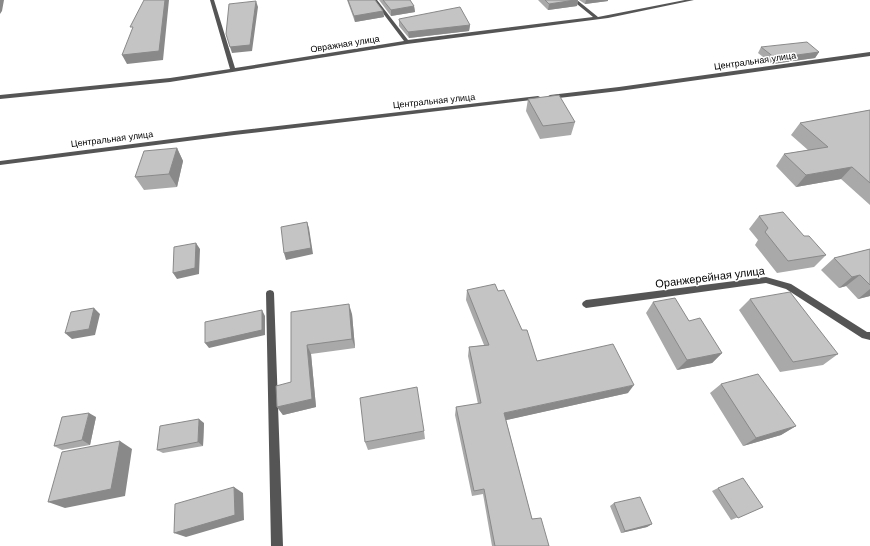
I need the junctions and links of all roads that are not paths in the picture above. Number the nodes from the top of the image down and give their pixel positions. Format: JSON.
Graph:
{"nodes":[{"id":1,"x":212,"y":0,"type":"edge"},
{"id":2,"x":375,"y":0,"type":"edge"},
{"id":3,"x":574,"y":0,"type":"edge"},
{"id":4,"x":692,"y":0,"type":"edge"},
{"id":5,"x":597,"y":18,"type":"junction"},
{"id":6,"x":407,"y":42,"type":"junction"},
{"id":7,"x":870,"y":54,"type":"edge"},
{"id":8,"x":233,"y":69,"type":"junction"},
{"id":9,"x":0,"y":96,"type":"edge"},
{"id":10,"x":0,"y":163,"type":"edge"},
{"id":11,"x":270,"y":293,"type":"dead end"},
{"id":12,"x":586,"y":304,"type":"dead end"},
{"id":13,"x":870,"y":336,"type":"edge"},
{"id":14,"x":277,"y":546,"type":"edge"}],
"edges":[{"from":1,"to":8,"type":"street"},
{"from":2,"to":6,"type":"street"},
{"from":3,"to":5,"type":"street"},
{"from":4,"to":5,"type":"street","name":"Овражная улица"},
{"from":5,"to":6,"type":"street","name":"Овражная улица"},
{"from":6,"to":8,"type":"street","name":"Овражная улица"},
{"from":7,"to":10,"type":"street","name":"Центральная улица"},
{"from":8,"to":9,"type":"street","name":"Овражная улица"},
{"from":11,"to":14,"type":"street"},
{"from":12,"to":13,"type":"street","name":"Оранжерейная улица"}]}
